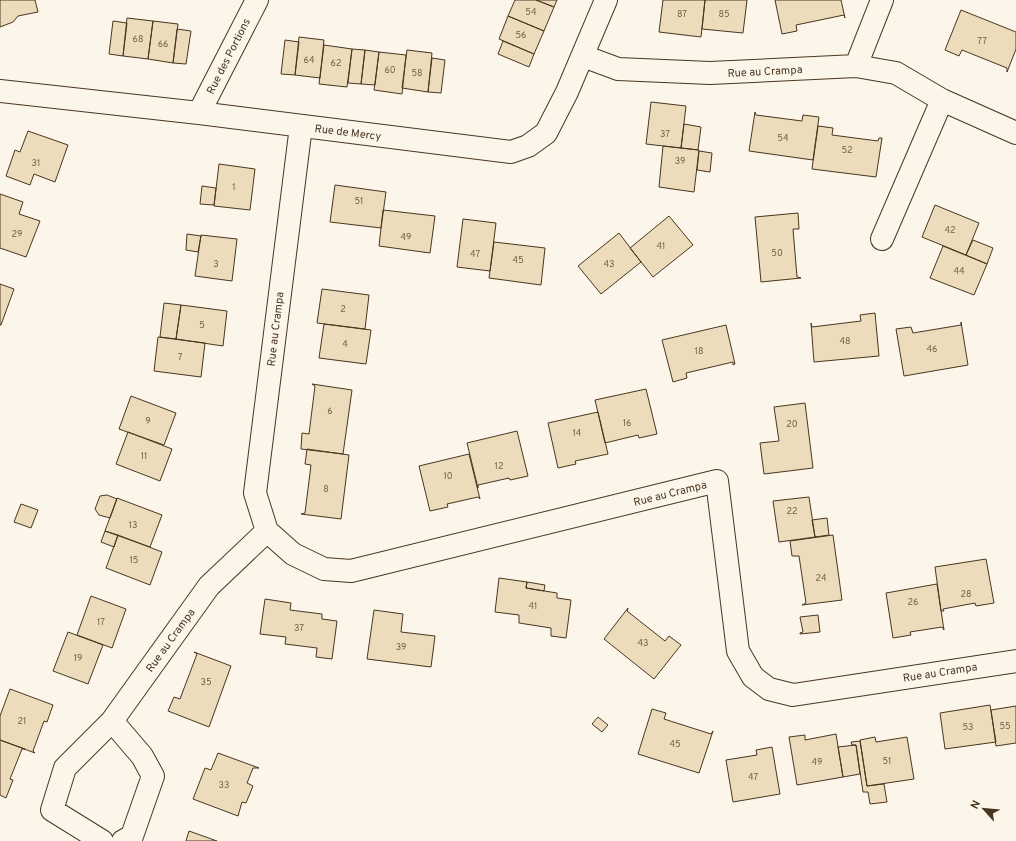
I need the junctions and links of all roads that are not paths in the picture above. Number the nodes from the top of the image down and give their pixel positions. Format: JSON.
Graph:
{"nodes":[{"id":1,"x":257,"y":0,"type":"edge"},
{"id":2,"x":606,"y":0,"type":"edge"},
{"id":3,"x":882,"y":0,"type":"edge"},
{"id":4,"x":583,"y":56,"type":"junction"},
{"id":5,"x":856,"y":66,"type":"junction"},
{"id":6,"x":0,"y":91,"type":"edge"},
{"id":7,"x":942,"y":100,"type":"junction"},
{"id":8,"x":199,"y":113,"type":"junction"},
{"id":9,"x":300,"y":126,"type":"junction"},
{"id":10,"x":1016,"y":133,"type":"edge"},
{"id":11,"x":882,"y":239,"type":"dead end"},
{"id":12,"x":267,"y":531,"type":"junction"},
{"id":13,"x":1016,"y":661,"type":"edge"},
{"id":14,"x":112,"y":721,"type":"junction"},
{"id":15,"x":102,"y":841,"type":"edge"},
{"id":16,"x":124,"y":841,"type":"edge"}],
"edges":[{"from":1,"to":8,"type":"street","name":"Rue des Portions"},
{"from":2,"to":4,"type":"street","name":"Rue de Mercy"},
{"from":3,"to":5,"type":"street"},
{"from":4,"to":5,"type":"street","name":"Rue au Crampa"},
{"from":4,"to":9,"type":"street","name":"Rue de Mercy"},
{"from":5,"to":7,"type":"street","name":"Rue au Crampa"},
{"from":6,"to":8,"type":"street","name":"Rue de Mercy"},
{"from":7,"to":10,"type":"street","name":"Rue au Crampa"},
{"from":7,"to":11,"type":"street"},
{"from":8,"to":9,"type":"street","name":"Rue de Mercy"},
{"from":9,"to":12,"type":"street","name":"Rue au Crampa"},
{"from":12,"to":13,"type":"street","name":"Rue au Crampa"},
{"from":12,"to":14,"type":"street","name":"Rue au Crampa"},
{"from":14,"to":15,"type":"street","name":"Rue au Crampa"},
{"from":14,"to":16,"type":"street"}]}
